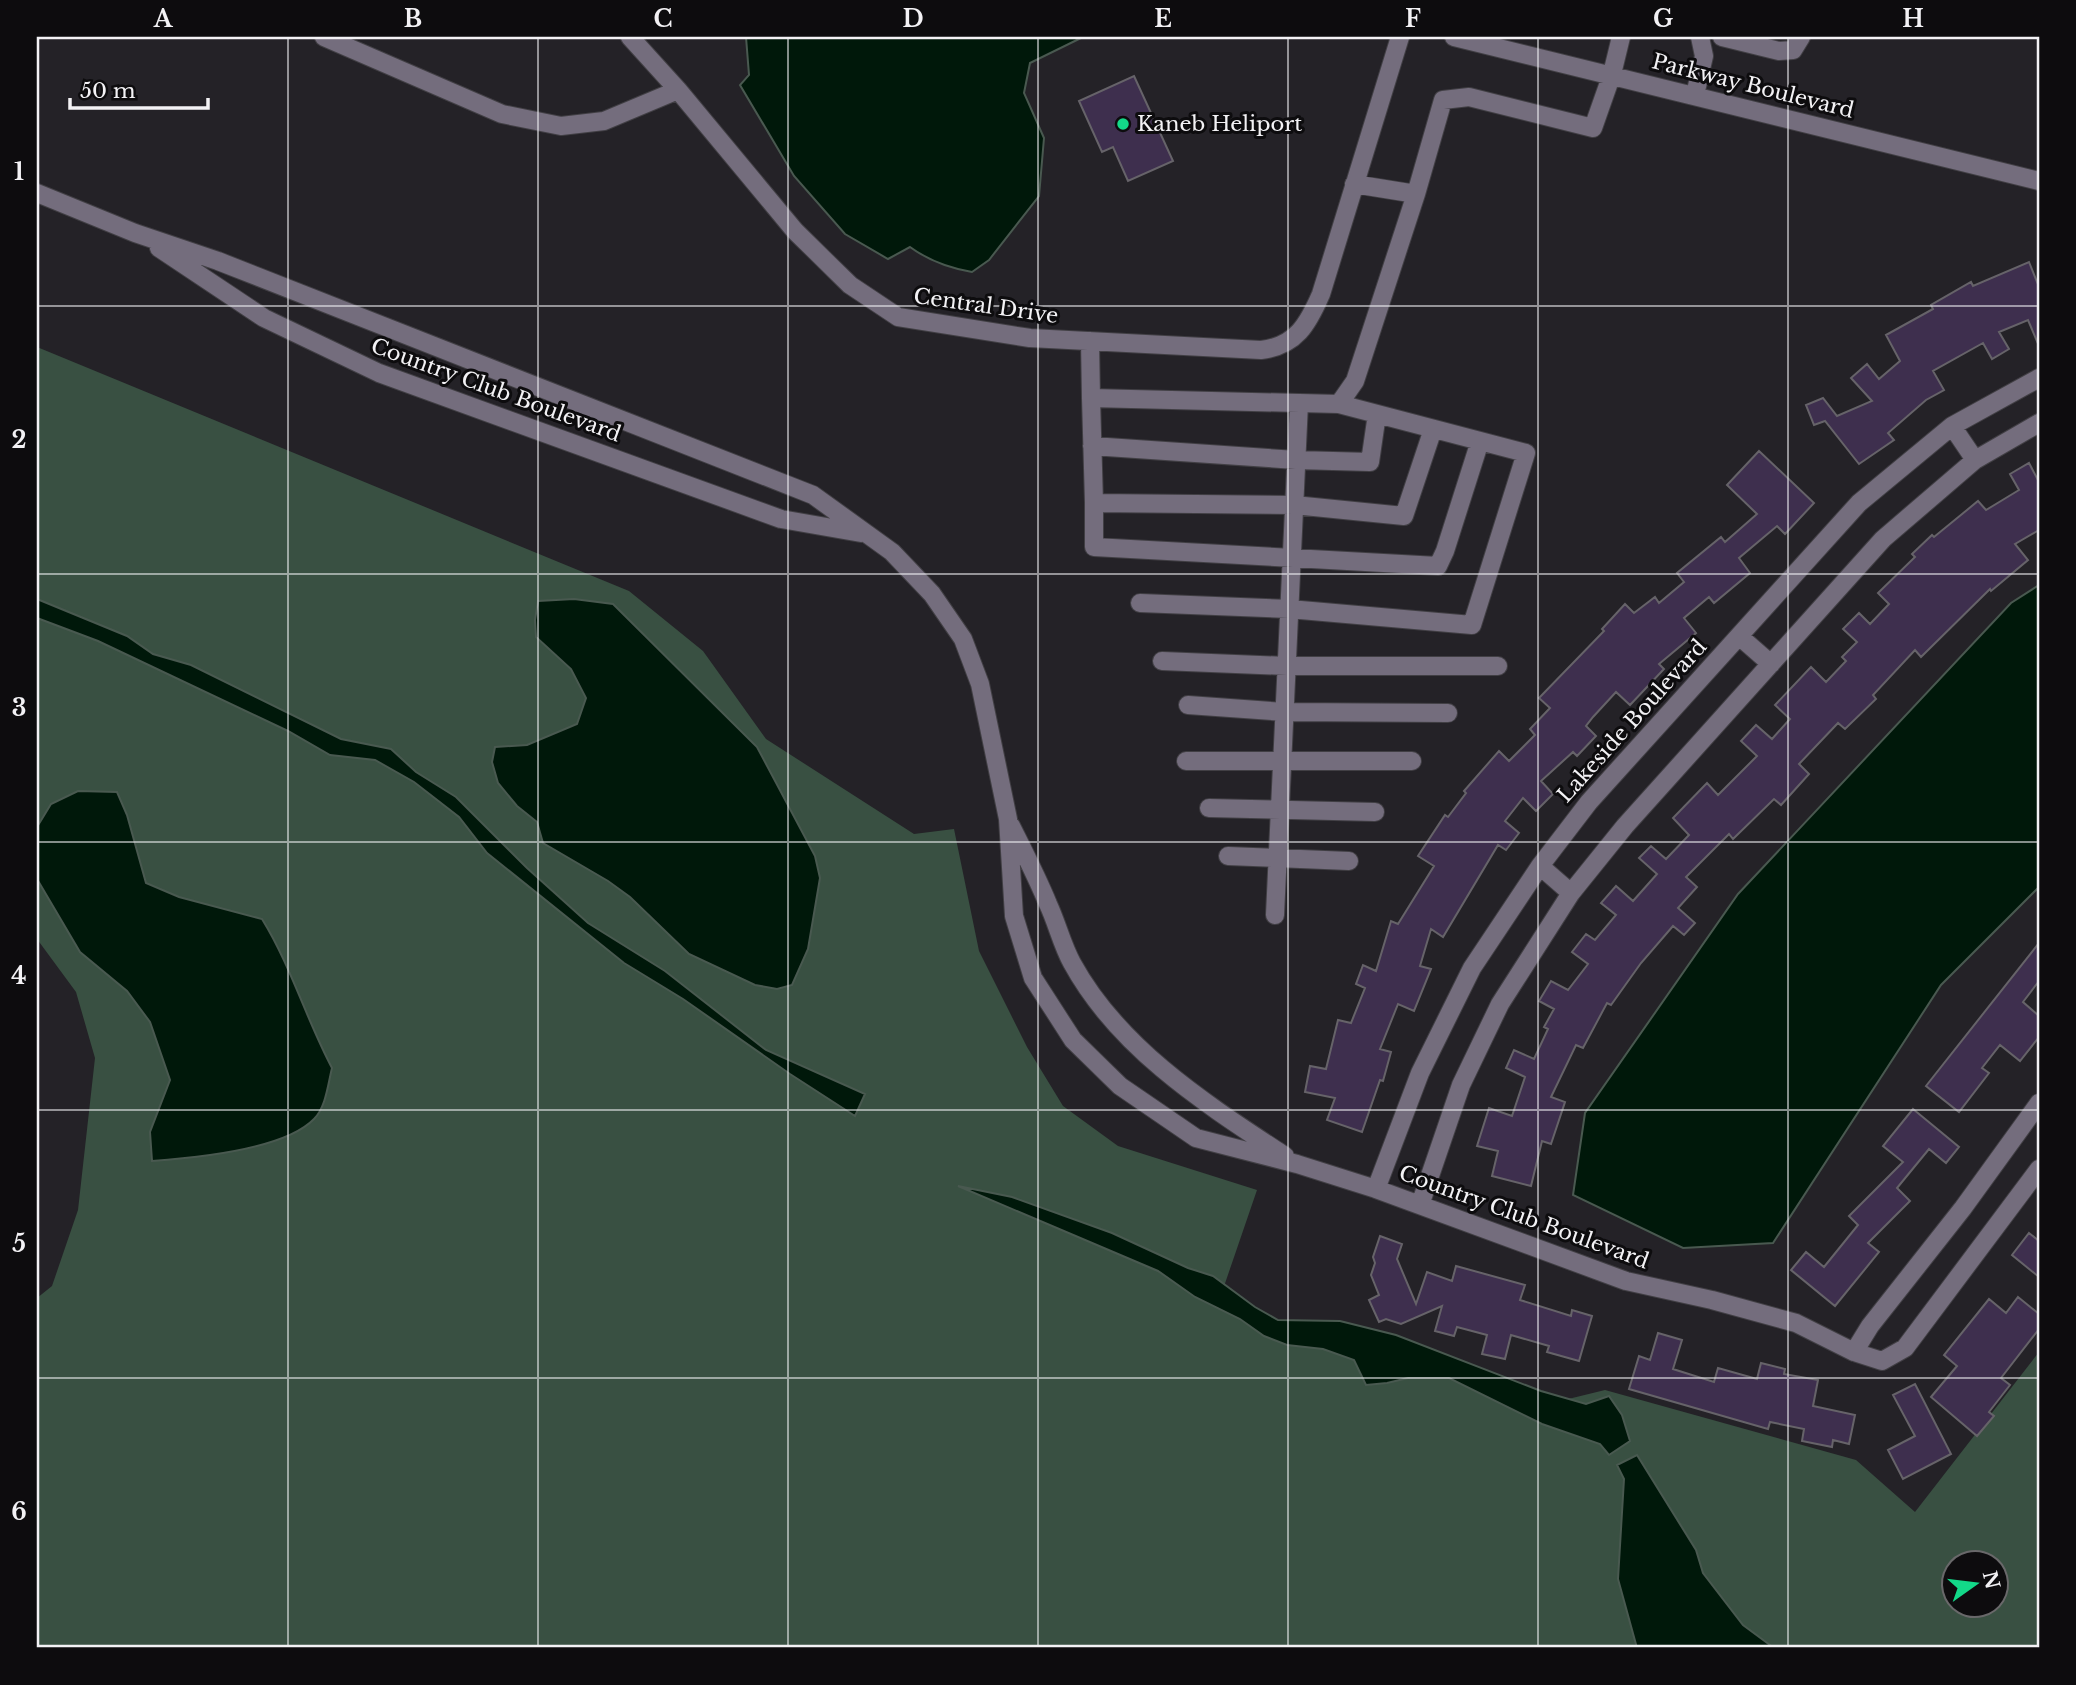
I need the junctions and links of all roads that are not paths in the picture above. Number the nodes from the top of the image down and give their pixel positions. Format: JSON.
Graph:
{"nodes":[{"id":1,"x":324,"y":37,"type":"edge"},
{"id":2,"x":630,"y":37,"type":"edge"},
{"id":3,"x":1400,"y":37,"type":"edge"},
{"id":4,"x":1454,"y":37,"type":"edge"},
{"id":5,"x":1621,"y":37,"type":"edge"},
{"id":6,"x":1700,"y":37,"type":"edge"},
{"id":7,"x":1722,"y":37,"type":"edge"},
{"id":8,"x":1801,"y":37,"type":"edge"},
{"id":9,"x":358,"y":43,"type":"edge"},
{"id":10,"x":1612,"y":74,"type":"junction"},
{"id":11,"x":678,"y":90,"type":"junction"},
{"id":12,"x":1695,"y":95,"type":"junction"},
{"id":13,"x":2039,"y":181,"type":"edge"},
{"id":14,"x":1354,"y":184,"type":"junction"},
{"id":15,"x":37,"y":193,"type":"edge"},
{"id":16,"x":1416,"y":194,"type":"junction"},
{"id":17,"x":135,"y":233,"type":"junction"},
{"id":18,"x":1090,"y":341,"type":"junction"},
{"id":19,"x":2039,"y":378,"type":"edge"},
{"id":20,"x":1091,"y":398,"type":"junction"},
{"id":21,"x":1299,"y":403,"type":"junction"},
{"id":22,"x":1339,"y":404,"type":"junction"},
{"id":23,"x":1377,"y":414,"type":"junction"},
{"id":24,"x":2039,"y":423,"type":"edge"},
{"id":25,"x":1952,"y":426,"type":"junction"},
{"id":26,"x":1433,"y":429,"type":"junction"},
{"id":27,"x":1480,"y":441,"type":"junction"},
{"id":28,"x":1092,"y":446,"type":"junction"},
{"id":29,"x":1296,"y":460,"type":"junction"},
{"id":30,"x":1975,"y":460,"type":"junction"},
{"id":31,"x":1094,"y":503,"type":"junction"},
{"id":32,"x":1294,"y":505,"type":"junction"},
{"id":33,"x":865,"y":534,"type":"junction"},
{"id":34,"x":1291,"y":558,"type":"junction"},
{"id":35,"x":1140,"y":603,"type":"dead end"},
{"id":36,"x":1289,"y":609,"type":"junction"},
{"id":37,"x":1739,"y":636,"type":"junction"},
{"id":38,"x":1163,"y":661,"type":"dead end"},
{"id":39,"x":1771,"y":664,"type":"junction"},
{"id":40,"x":1287,"y":666,"type":"junction"},
{"id":41,"x":1498,"y":666,"type":"dead end"},
{"id":42,"x":1188,"y":705,"type":"dead end"},
{"id":43,"x":1285,"y":712,"type":"junction"},
{"id":44,"x":1448,"y":713,"type":"dead end"},
{"id":45,"x":1186,"y":761,"type":"dead end"},
{"id":46,"x":1412,"y":761,"type":"dead end"},
{"id":47,"x":1283,"y":763,"type":"junction"},
{"id":48,"x":1209,"y":808,"type":"dead end"},
{"id":49,"x":1280,"y":811,"type":"junction"},
{"id":50,"x":1375,"y":812,"type":"dead end"},
{"id":51,"x":1008,"y":819,"type":"junction"},
{"id":52,"x":1228,"y":856,"type":"dead end"},
{"id":53,"x":1278,"y":859,"type":"junction"},
{"id":54,"x":1349,"y":861,"type":"dead end"},
{"id":55,"x":1540,"y":866,"type":"junction"},
{"id":56,"x":1571,"y":892,"type":"junction"},
{"id":57,"x":1275,"y":915,"type":"dead end"},
{"id":58,"x":2039,"y":1103,"type":"edge"},
{"id":59,"x":1297,"y":1164,"type":"junction"},
{"id":60,"x":2039,"y":1169,"type":"edge"},
{"id":61,"x":1376,"y":1189,"type":"junction"},
{"id":62,"x":1420,"y":1205,"type":"junction"},
{"id":63,"x":1854,"y":1352,"type":"junction"}],
"edges":[{"from":1,"to":9,"type":"street"},
{"from":2,"to":11,"type":"street","name":"Central Drive"},
{"from":3,"to":14,"type":"street"},
{"from":4,"to":10,"type":"street","name":"Parkway Boulevard"},
{"from":5,"to":10,"type":"street"},
{"from":6,"to":12,"type":"street"},
{"from":7,"to":8,"type":"street"},
{"from":9,"to":11,"type":"street"},
{"from":10,"to":12,"type":"street","name":"Parkway Boulevard"},
{"from":10,"to":16,"type":"street"},
{"from":11,"to":18,"type":"street","name":"Central Drive"},
{"from":12,"to":13,"type":"street","name":"Parkway Boulevard"},
{"from":14,"to":16,"type":"street"},
{"from":14,"to":18,"type":"street","name":"Central Drive"},
{"from":15,"to":17,"type":"street","name":"Country Club Boulevard"},
{"from":16,"to":22,"type":"street"},
{"from":17,"to":33,"type":"street","name":"Country Club Boulevard"},
{"from":17,"to":33,"type":"street","name":"Country Club Boulevard"},
{"from":18,"to":20,"type":"street"},
{"from":19,"to":25,"type":"street","name":"Lakeside Boulevard"},
{"from":20,"to":21,"type":"street"},
{"from":20,"to":28,"type":"street"},
{"from":21,"to":22,"type":"street"},
{"from":21,"to":29,"type":"street"},
{"from":22,"to":23,"type":"street"},
{"from":23,"to":26,"type":"street"},
{"from":23,"to":29,"type":"street"},
{"from":24,"to":30,"type":"street"},
{"from":25,"to":30,"type":"street"},
{"from":25,"to":37,"type":"street","name":"Lakeside Boulevard"},
{"from":26,"to":27,"type":"street"},
{"from":26,"to":32,"type":"street"},
{"from":27,"to":34,"type":"street"},
{"from":27,"to":36,"type":"street"},
{"from":28,"to":29,"type":"street"},
{"from":28,"to":31,"type":"street"},
{"from":29,"to":32,"type":"street"},
{"from":30,"to":39,"type":"street"},
{"from":31,"to":32,"type":"street"},
{"from":31,"to":34,"type":"street"},
{"from":32,"to":34,"type":"street"},
{"from":33,"to":51,"type":"street","name":"Country Club Boulevard"},
{"from":34,"to":36,"type":"street"},
{"from":35,"to":36,"type":"street"},
{"from":36,"to":40,"type":"street"},
{"from":37,"to":39,"type":"street"},
{"from":37,"to":55,"type":"street","name":"Lakeside Boulevard"},
{"from":38,"to":40,"type":"street"},
{"from":39,"to":56,"type":"street"},
{"from":40,"to":41,"type":"street"},
{"from":40,"to":43,"type":"street"},
{"from":42,"to":43,"type":"street"},
{"from":43,"to":44,"type":"street"},
{"from":43,"to":47,"type":"street"},
{"from":45,"to":47,"type":"street"},
{"from":46,"to":47,"type":"street"},
{"from":47,"to":49,"type":"street"},
{"from":48,"to":49,"type":"street"},
{"from":49,"to":50,"type":"street"},
{"from":49,"to":53,"type":"street"},
{"from":51,"to":59,"type":"street","name":"Country Club Boulevard"},
{"from":51,"to":59,"type":"street","name":"Country Club Boulevard"},
{"from":52,"to":53,"type":"street"},
{"from":53,"to":54,"type":"street"},
{"from":53,"to":57,"type":"street"},
{"from":55,"to":56,"type":"street"},
{"from":55,"to":61,"type":"street","name":"Lakeside Boulevard"},
{"from":56,"to":62,"type":"street"},
{"from":58,"to":63,"type":"street"},
{"from":59,"to":61,"type":"street","name":"Country Club Boulevard"},
{"from":60,"to":63,"type":"street","name":"Country Club Boulevard"},
{"from":61,"to":62,"type":"street","name":"Country Club Boulevard"},
{"from":62,"to":63,"type":"street","name":"Country Club Boulevard"}]}
